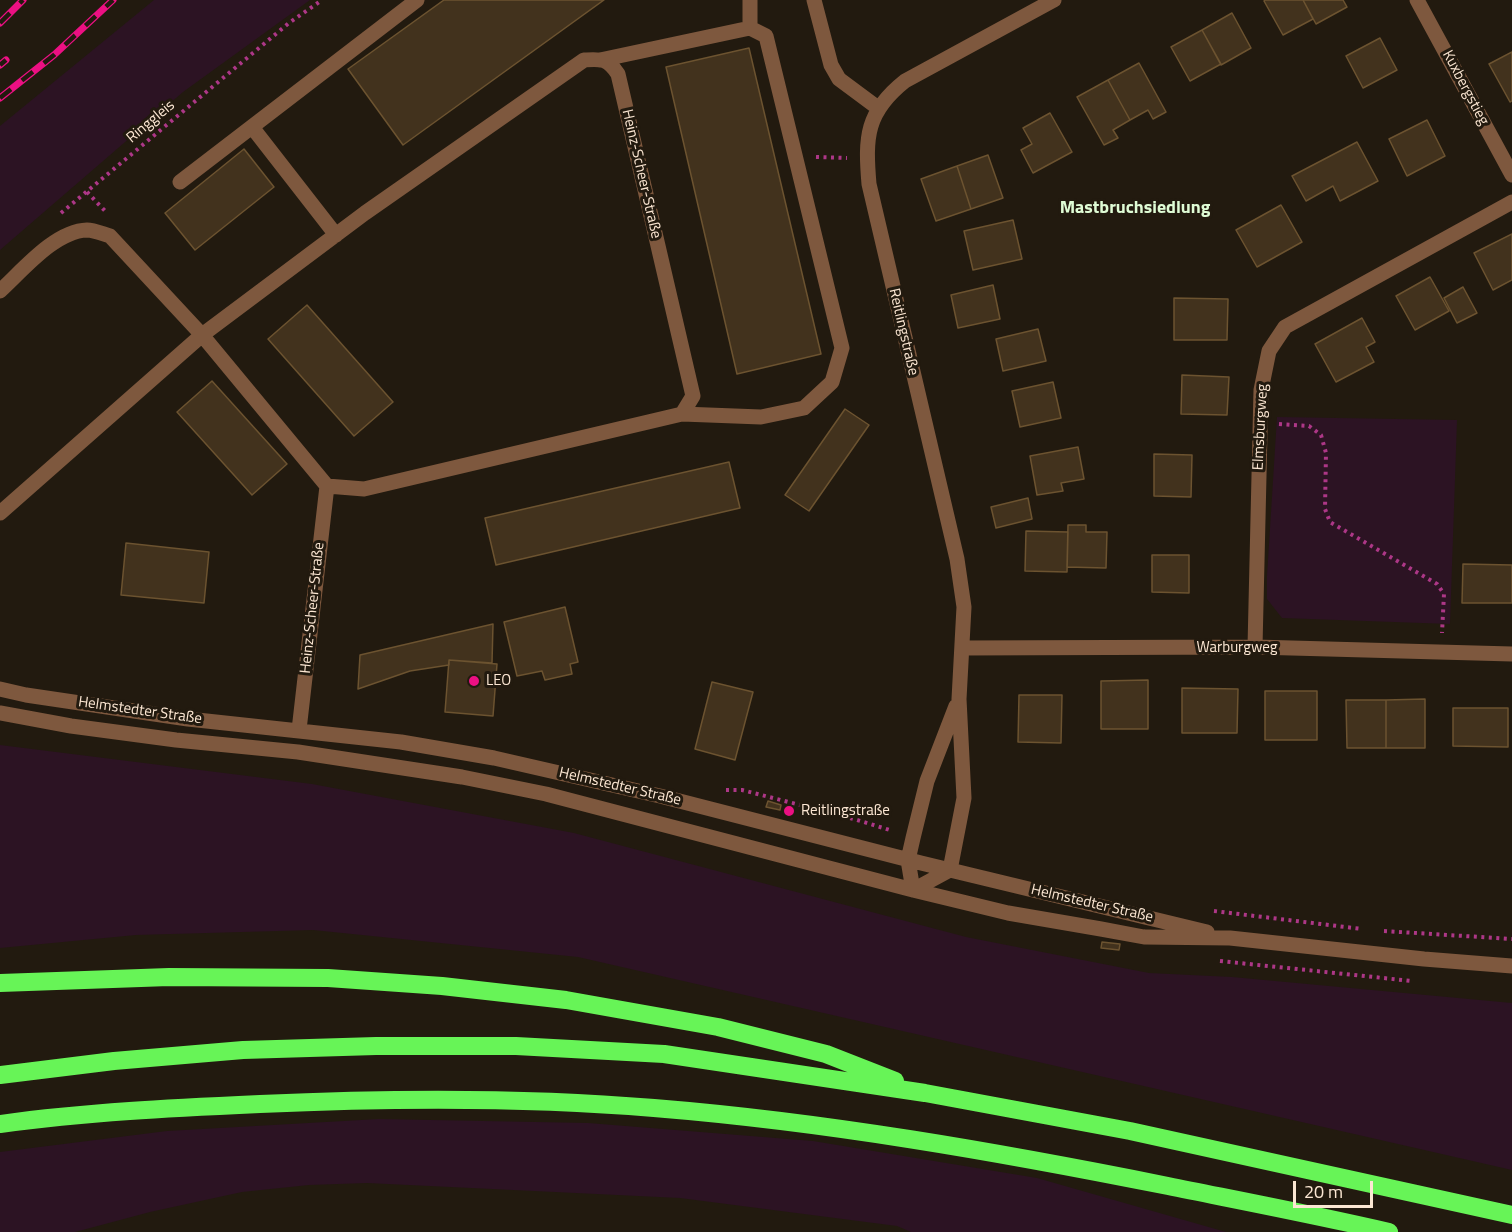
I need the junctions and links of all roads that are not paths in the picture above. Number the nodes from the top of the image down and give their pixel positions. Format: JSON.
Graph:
{"nodes":[{"id":1,"x":417,"y":0,"type":"edge"},
{"id":2,"x":750,"y":0,"type":"edge"},
{"id":3,"x":814,"y":0,"type":"edge"},
{"id":4,"x":1054,"y":0,"type":"edge"},
{"id":5,"x":1417,"y":0,"type":"edge"},
{"id":6,"x":750,"y":28,"type":"junction"},
{"id":7,"x":600,"y":60,"type":"junction"},
{"id":8,"x":878,"y":108,"type":"junction"},
{"id":9,"x":252,"y":127,"type":"junction"},
{"id":10,"x":1512,"y":175,"type":"edge"},
{"id":11,"x":180,"y":182,"type":"dead end"},
{"id":12,"x":1512,"y":202,"type":"edge"},
{"id":13,"x":336,"y":235,"type":"junction"},
{"id":14,"x":0,"y":291,"type":"edge"},
{"id":15,"x":202,"y":335,"type":"junction"},
{"id":16,"x":682,"y":414,"type":"junction"},
{"id":17,"x":327,"y":486,"type":"junction"},
{"id":18,"x":0,"y":513,"type":"edge"},
{"id":19,"x":1255,"y":647,"type":"junction"},
{"id":20,"x":963,"y":648,"type":"junction"},
{"id":21,"x":1512,"y":654,"type":"edge"},
{"id":22,"x":0,"y":689,"type":"edge"},
{"id":23,"x":959,"y":699,"type":"junction"},
{"id":24,"x":0,"y":713,"type":"edge"},
{"id":25,"x":299,"y":730,"type":"junction"},
{"id":26,"x":909,"y":860,"type":"junction"},
{"id":27,"x":950,"y":870,"type":"junction"},
{"id":28,"x":913,"y":890,"type":"junction"},
{"id":29,"x":1230,"y":938,"type":"junction"},
{"id":30,"x":1512,"y":966,"type":"edge"},
{"id":31,"x":0,"y":983,"type":"edge"},
{"id":32,"x":0,"y":1075,"type":"edge"},
{"id":33,"x":925,"y":1093,"type":"junction"},
{"id":34,"x":0,"y":1125,"type":"edge"},
{"id":35,"x":1512,"y":1215,"type":"edge"},
{"id":36,"x":1389,"y":1232,"type":"edge"}],
"edges":[{"from":1,"to":9,"type":"street"},
{"from":2,"to":6,"type":"street"},
{"from":3,"to":8,"type":"street"},
{"from":4,"to":8,"type":"street","name":"Reitlingstraße"},
{"from":5,"to":10,"type":"street","name":"Kuxbergstieg"},
{"from":6,"to":7,"type":"street"},
{"from":6,"to":16,"type":"street"},
{"from":7,"to":13,"type":"street"},
{"from":7,"to":16,"type":"street","name":"Heinz-Scheer-Straße"},
{"from":8,"to":20,"type":"street","name":"Reitlingstraße"},
{"from":9,"to":11,"type":"street"},
{"from":9,"to":13,"type":"street"},
{"from":12,"to":19,"type":"street","name":"Elmsburgweg"},
{"from":13,"to":15,"type":"street"},
{"from":14,"to":15,"type":"street"},
{"from":15,"to":17,"type":"street"},
{"from":15,"to":18,"type":"street"},
{"from":16,"to":17,"type":"street"},
{"from":17,"to":25,"type":"street","name":"Heinz-Scheer-Straße"},
{"from":19,"to":20,"type":"street","name":"Warburgweg"},
{"from":19,"to":21,"type":"street","name":"Warburgweg"},
{"from":20,"to":23,"type":"street","name":"Reitlingstraße"},
{"from":22,"to":25,"type":"street","name":"Helmstedter Straße"},
{"from":23,"to":26,"type":"street","name":"Reitlingstraße"},
{"from":23,"to":27,"type":"street","name":"Reitlingstraße"},
{"from":24,"to":28,"type":"street","name":"Helmstedter Straße"},
{"from":25,"to":26,"type":"street","name":"Helmstedter Straße"},
{"from":26,"to":27,"type":"street","name":"Helmstedter Straße"},
{"from":26,"to":28,"type":"street","name":"Reitlingstraße"},
{"from":27,"to":28,"type":"street"},
{"from":27,"to":29,"type":"street","name":"Helmstedter Straße"},
{"from":28,"to":29,"type":"street","name":"Helmstedter Straße"},
{"from":29,"to":30,"type":"street","name":"Helmstedter Straße"},
{"from":31,"to":33,"type":"highway"},
{"from":32,"to":33,"type":"highway"},
{"from":33,"to":35,"type":"highway"},
{"from":34,"to":36,"type":"highway"}]}
